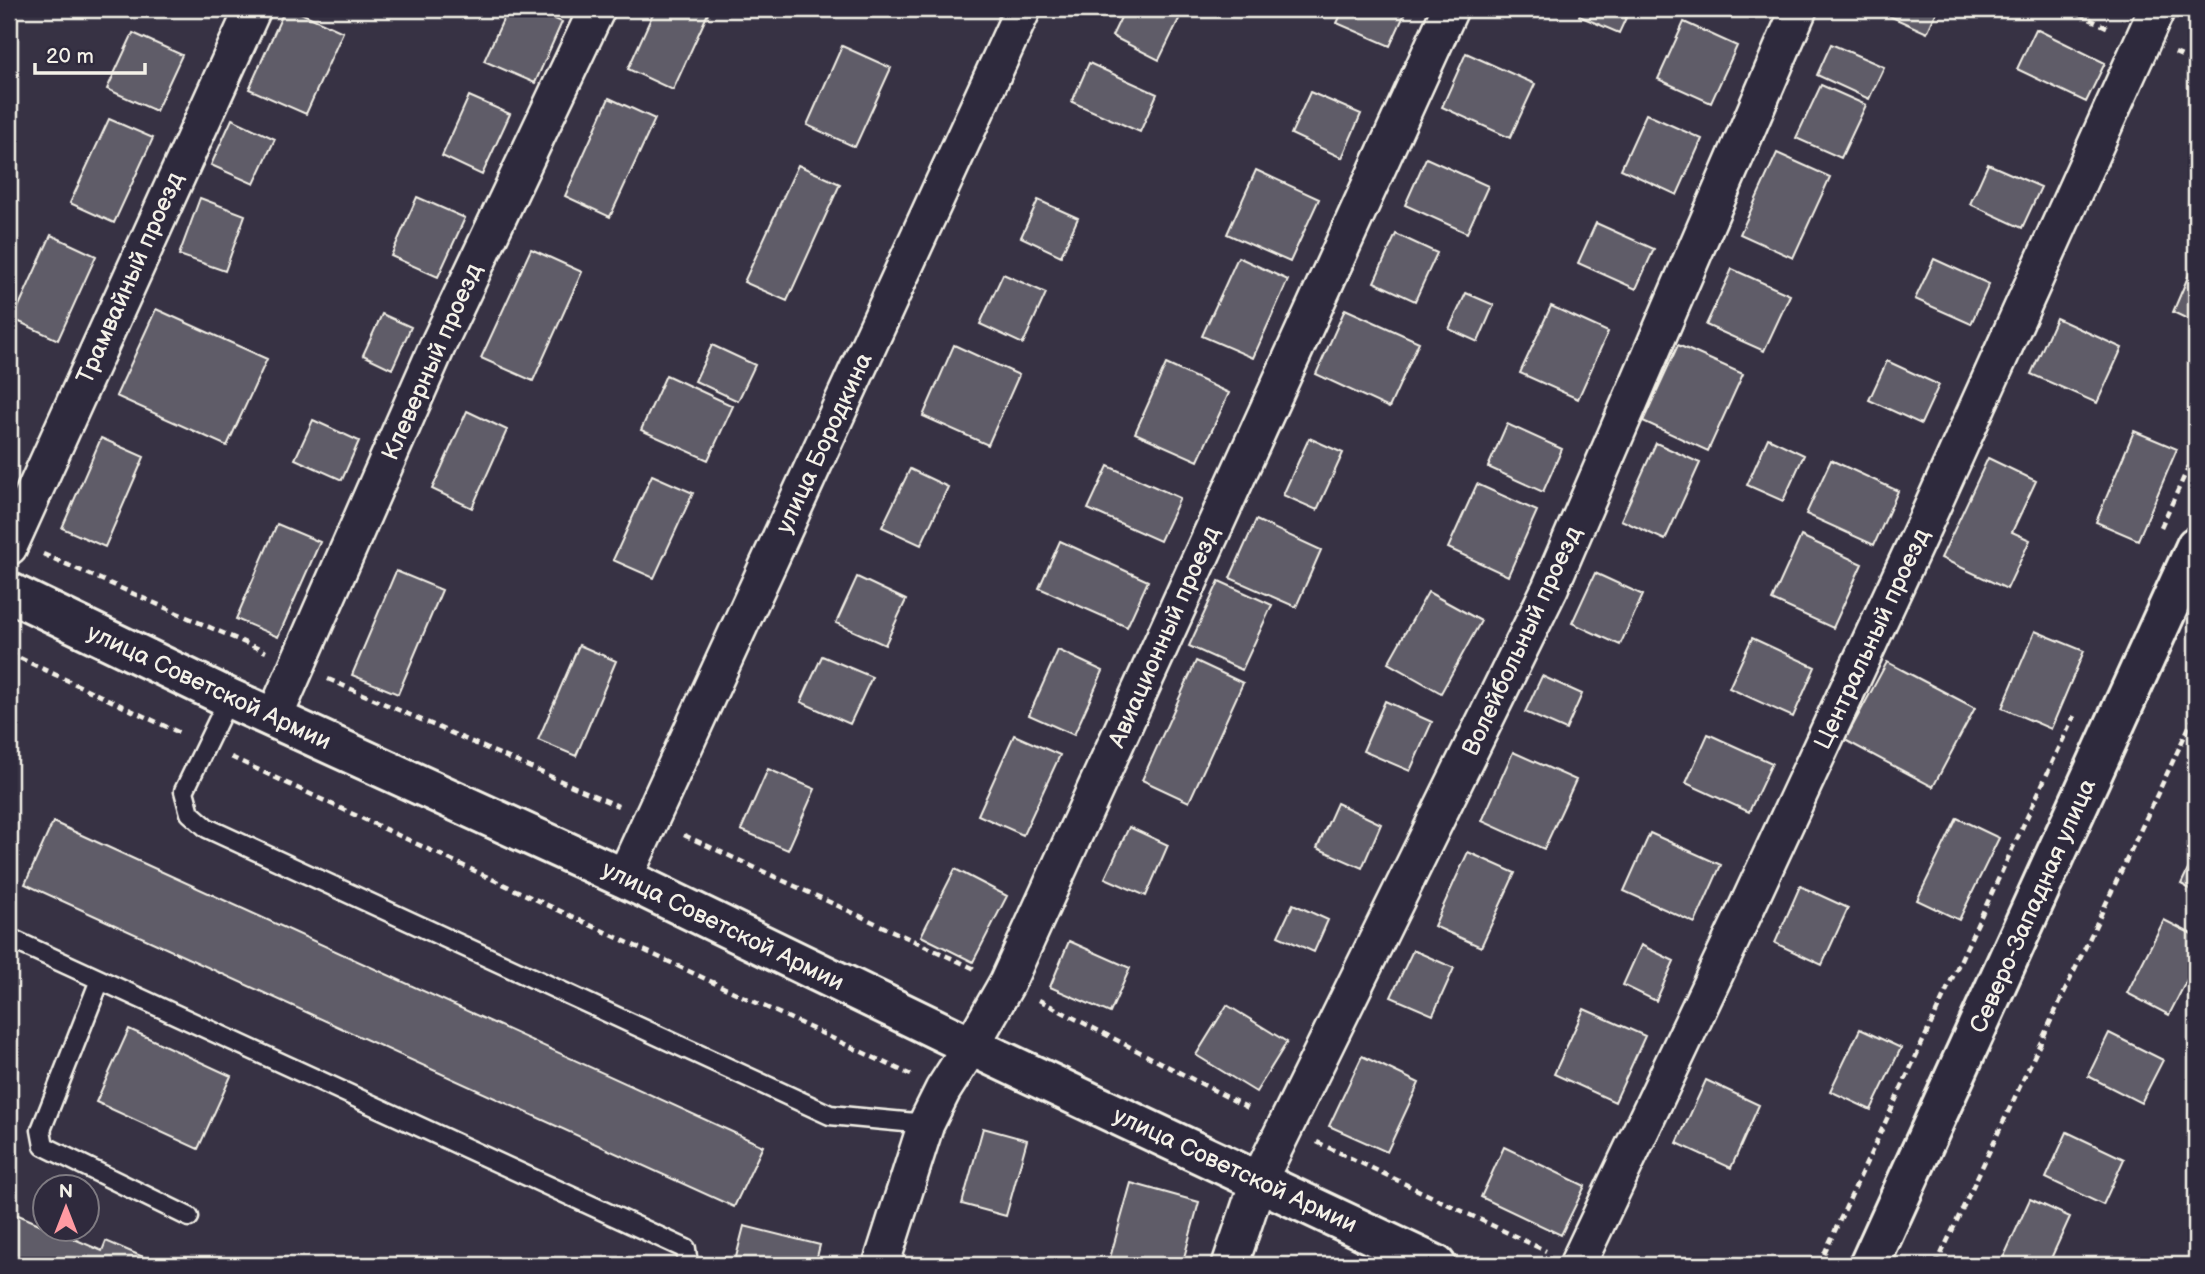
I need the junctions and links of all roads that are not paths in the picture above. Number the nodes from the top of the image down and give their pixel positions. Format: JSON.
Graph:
{"nodes":[{"id":1,"x":253,"y":9,"type":"edge"},
{"id":2,"x":597,"y":9,"type":"edge"},
{"id":3,"x":1023,"y":9,"type":"edge"},
{"id":4,"x":1450,"y":9,"type":"edge"},
{"id":5,"x":1799,"y":9,"type":"edge"},
{"id":6,"x":2157,"y":9,"type":"edge"},
{"id":7,"x":10,"y":543,"type":"edge"},
{"id":8,"x":2196,"y":546,"type":"edge"},
{"id":9,"x":9,"y":592,"type":"edge"},
{"id":10,"x":229,"y":698,"type":"junction"},
{"id":11,"x":274,"y":718,"type":"junction"},
{"id":12,"x":624,"y":878,"type":"junction"},
{"id":13,"x":9,"y":938,"type":"edge"},
{"id":14,"x":100,"y":980,"type":"junction"},
{"id":15,"x":971,"y":1046,"type":"junction"},
{"id":16,"x":926,"y":1124,"type":"junction"},
{"id":17,"x":1258,"y":1182,"type":"junction"},
{"id":18,"x":189,"y":1217,"type":"dead end"},
{"id":19,"x":1564,"y":1259,"type":"edge"},
{"id":20,"x":688,"y":1265,"type":"edge"},
{"id":21,"x":881,"y":1265,"type":"edge"},
{"id":22,"x":1230,"y":1265,"type":"edge"},
{"id":23,"x":1436,"y":1265,"type":"edge"},
{"id":24,"x":1869,"y":1265,"type":"edge"}],
"edges":[{"from":1,"to":7,"type":"street","name":"Трамвайный проезд"},
{"from":2,"to":11,"type":"street","name":"Клеверный проезд"},
{"from":3,"to":12,"type":"street","name":"улица Бородкина"},
{"from":4,"to":15,"type":"street","name":"Авиационный проезд"},
{"from":5,"to":17,"type":"street","name":"Волейбольный проезд"},
{"from":6,"to":19,"type":"street","name":"Центральный проезд"},
{"from":8,"to":24,"type":"street","name":"Северо-Западная улица"},
{"from":9,"to":10,"type":"street","name":"улица Советской Армии"},
{"from":10,"to":11,"type":"street","name":"улица Советской Армии"},
{"from":10,"to":16,"type":"lane"},
{"from":11,"to":12,"type":"street","name":"улица Советской Армии"},
{"from":12,"to":15,"type":"street","name":"улица Советской Армии"},
{"from":13,"to":14,"type":"lane"},
{"from":14,"to":18,"type":"lane"},
{"from":14,"to":20,"type":"lane"},
{"from":15,"to":16,"type":"street","name":"Авиационный проезд"},
{"from":15,"to":17,"type":"street","name":"улица Советской Армии"},
{"from":16,"to":21,"type":"street","name":"Авиационный проезд"},
{"from":17,"to":22,"type":"street","name":"Волейбольный проезд"},
{"from":17,"to":23,"type":"street","name":"улица Советской Армии"}]}
